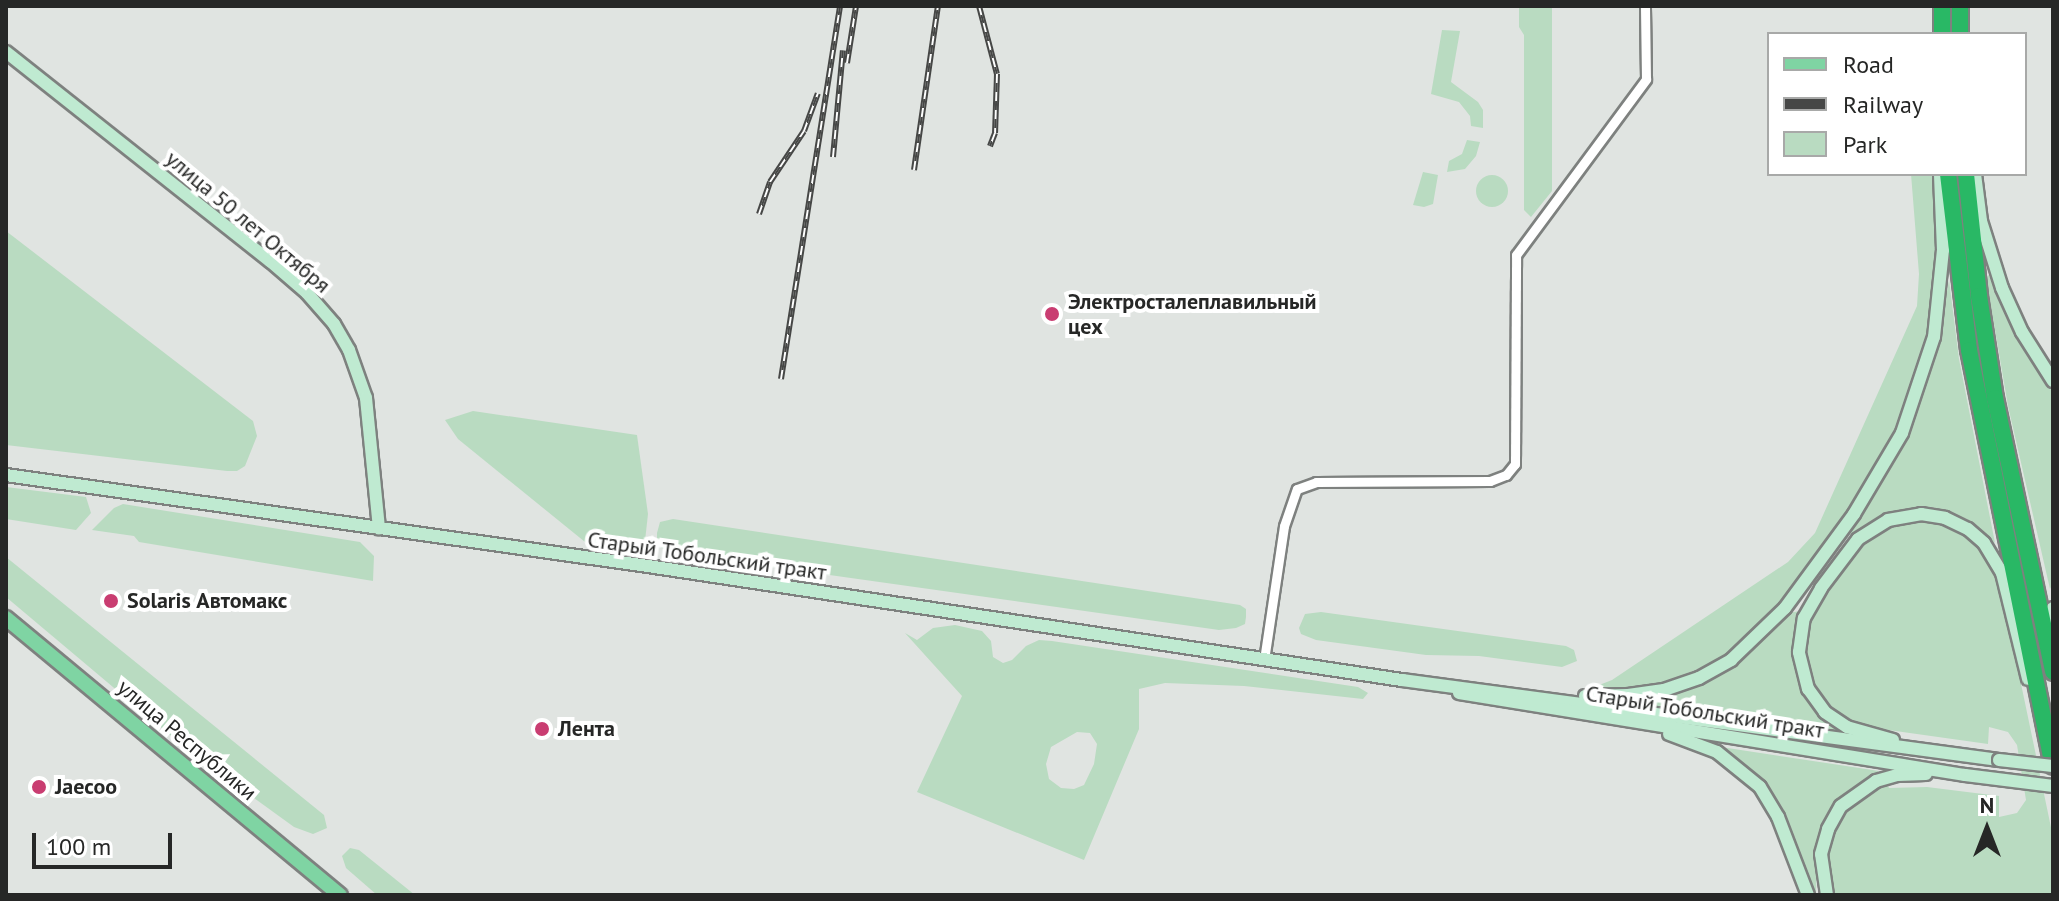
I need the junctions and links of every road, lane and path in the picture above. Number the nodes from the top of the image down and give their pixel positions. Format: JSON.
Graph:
{"nodes":[{"id":1,"x":1645,"y":6,"type":"edge"},
{"id":2,"x":1942,"y":6,"type":"edge"},
{"id":3,"x":1960,"y":6,"type":"edge"},
{"id":4,"x":1942,"y":32,"type":"edge"},
{"id":5,"x":1960,"y":32,"type":"edge"},
{"id":6,"x":6,"y":52,"type":"edge"},
{"id":7,"x":1940,"y":176,"type":"edge"},
{"id":8,"x":1948,"y":176,"type":"edge"},
{"id":9,"x":1966,"y":176,"type":"edge"},
{"id":10,"x":1975,"y":176,"type":"edge"},
{"id":11,"x":2053,"y":381,"type":"edge"},
{"id":12,"x":6,"y":475,"type":"edge"},
{"id":13,"x":379,"y":528,"type":"junction"},
{"id":14,"x":2053,"y":608,"type":"edge"},
{"id":15,"x":6,"y":618,"type":"edge"},
{"id":16,"x":2053,"y":633,"type":"edge"},
{"id":17,"x":1264,"y":660,"type":"junction"},
{"id":18,"x":2053,"y":672,"type":"edge"},
{"id":19,"x":1479,"y":693,"type":"junction"},
{"id":20,"x":2043,"y":719,"type":"junction"},
{"id":21,"x":1971,"y":757,"type":"junction"},
{"id":22,"x":2053,"y":766,"type":"edge"},
{"id":23,"x":1965,"y":775,"type":"junction"},
{"id":24,"x":2053,"y":786,"type":"edge"},
{"id":25,"x":340,"y":895,"type":"edge"},
{"id":26,"x":1808,"y":895,"type":"edge"},
{"id":27,"x":1827,"y":895,"type":"edge"}],
"edges":[{"from":1,"to":17,"type":"street"},
{"from":2,"to":4,"type":"highway"},
{"from":3,"to":5,"type":"highway"},
{"from":6,"to":13,"type":"main road","name":"улица 50 лет Октября"},
{"from":7,"to":19,"type":"main road"},
{"from":8,"to":20,"type":"highway"},
{"from":9,"to":18,"type":"highway"},
{"from":10,"to":11,"type":"main road"},
{"from":12,"to":13,"type":"main road","name":"Старый Тобольский тракт"},
{"from":13,"to":17,"type":"main road","name":"Старый Тобольский тракт"},
{"from":14,"to":16,"type":"main road"},
{"from":15,"to":25,"type":"main road","name":"улица Республики"},
{"from":17,"to":19,"type":"main road","name":"Старый Тобольский тракт"},
{"from":19,"to":21,"type":"main road","name":"Старый Тобольский тракт"},
{"from":19,"to":23,"type":"main road","name":"Старый Тобольский тракт"},
{"from":19,"to":26,"type":"main road"},
{"from":20,"to":21,"type":"main road"},
{"from":20,"to":22,"type":"highway"},
{"from":21,"to":22,"type":"main road","name":"Старый Тобольский тракт","bridge":true},
{"from":23,"to":24,"type":"main road","name":"Старый Тобольский тракт"},
{"from":23,"to":27,"type":"main road"}]}
